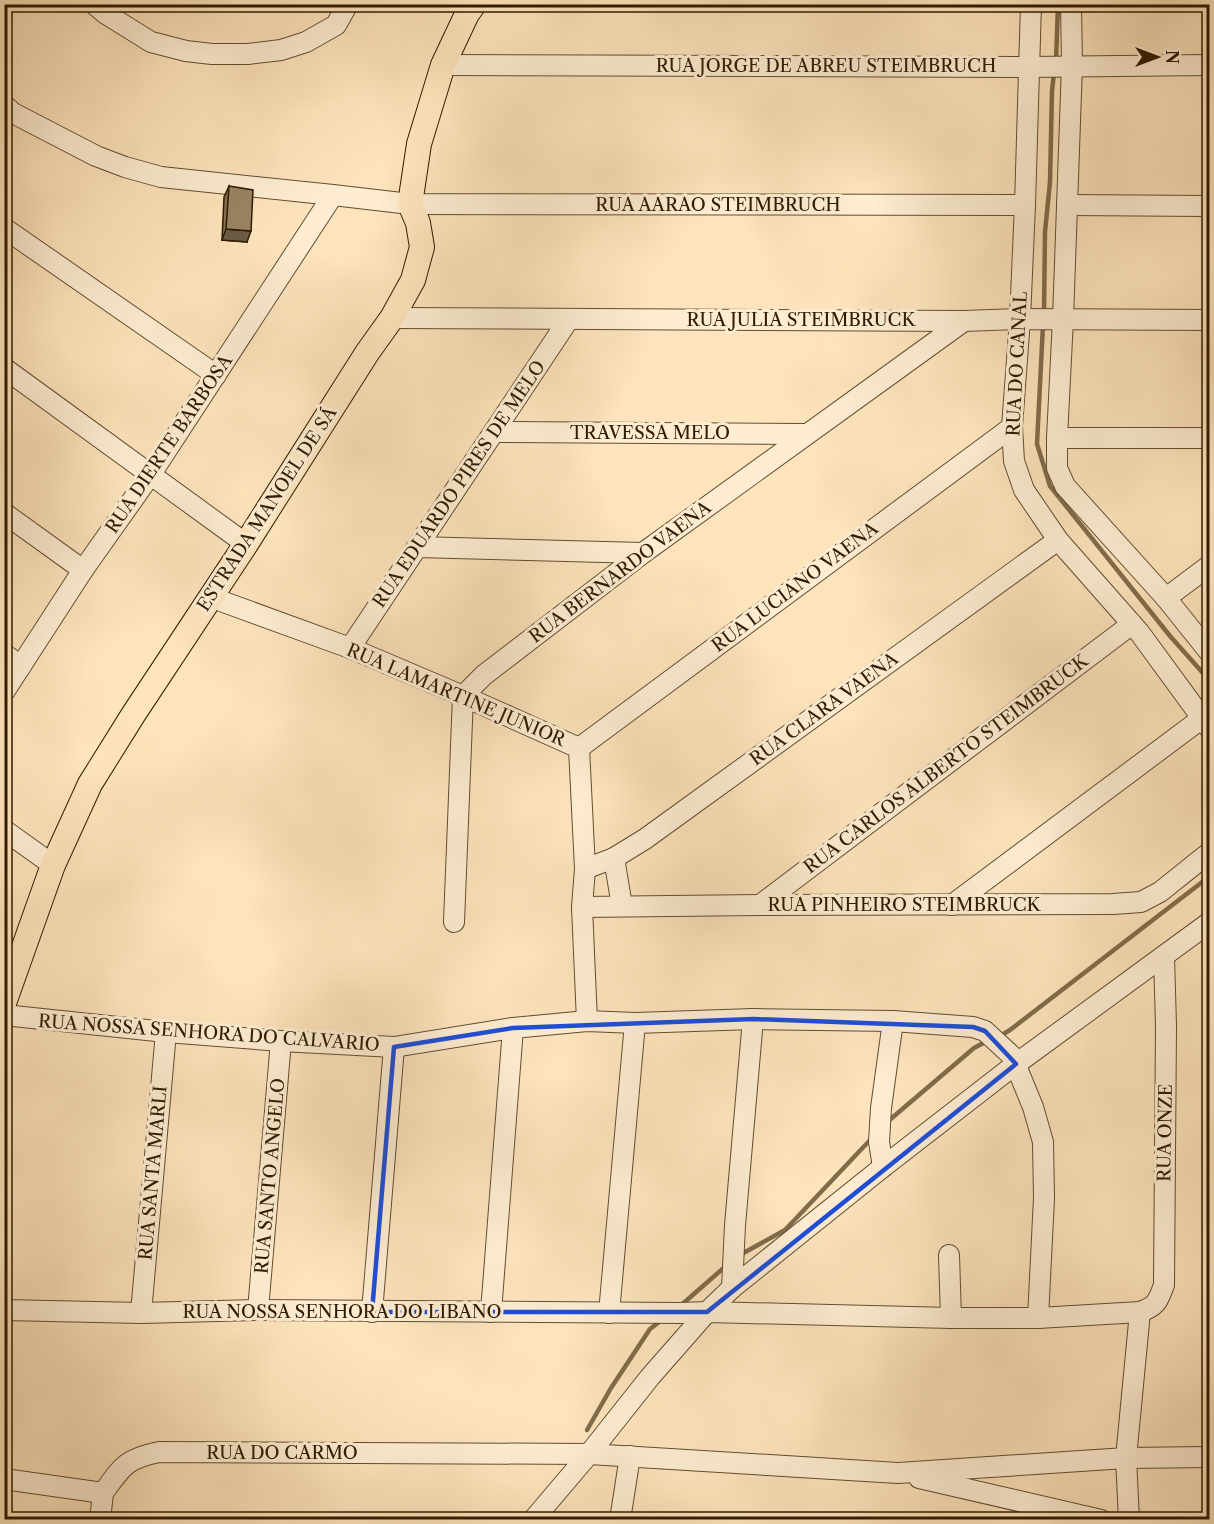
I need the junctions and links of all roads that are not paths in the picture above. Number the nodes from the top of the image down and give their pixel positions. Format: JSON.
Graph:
{"nodes":[{"id":1,"x":94,"y":4,"type":"edge"},
{"id":2,"x":345,"y":4,"type":"edge"},
{"id":3,"x":1031,"y":4,"type":"edge"},
{"id":4,"x":1071,"y":4,"type":"edge"},
{"id":5,"x":468,"y":8,"type":"edge"},
{"id":6,"x":443,"y":64,"type":"junction"},
{"id":7,"x":1209,"y":65,"type":"edge"},
{"id":8,"x":1069,"y":66,"type":"junction"},
{"id":9,"x":1032,"y":67,"type":"junction"},
{"id":10,"x":7,"y":114,"type":"edge"},
{"id":11,"x":333,"y":195,"type":"junction"},
{"id":12,"x":410,"y":204,"type":"junction"},
{"id":13,"x":1025,"y":205,"type":"junction"},
{"id":14,"x":1067,"y":205,"type":"junction"},
{"id":15,"x":1209,"y":206,"type":"edge"},
{"id":16,"x":4,"y":228,"type":"edge"},
{"id":17,"x":392,"y":318,"type":"junction"},
{"id":18,"x":569,"y":319,"type":"junction"},
{"id":19,"x":1024,"y":319,"type":"junction"},
{"id":20,"x":1060,"y":319,"type":"junction"},
{"id":21,"x":1209,"y":320,"type":"edge"},
{"id":22,"x":964,"y":321,"type":"junction"},
{"id":23,"x":4,"y":368,"type":"edge"},
{"id":24,"x":216,"y":375,"type":"junction"},
{"id":25,"x":1012,"y":427,"type":"junction"},
{"id":26,"x":494,"y":432,"type":"junction"},
{"id":27,"x":806,"y":434,"type":"junction"},
{"id":28,"x":1057,"y":438,"type":"junction"},
{"id":29,"x":1209,"y":438,"type":"edge"},
{"id":30,"x":151,"y":474,"type":"junction"},
{"id":31,"x":4,"y":513,"type":"edge"},
{"id":32,"x":1058,"y":540,"type":"junction"},
{"id":33,"x":246,"y":544,"type":"junction"},
{"id":34,"x":417,"y":547,"type":"junction"},
{"id":35,"x":643,"y":553,"type":"junction"},
{"id":36,"x":1209,"y":565,"type":"edge"},
{"id":37,"x":83,"y":570,"type":"junction"},
{"id":38,"x":210,"y":597,"type":"junction"},
{"id":39,"x":1166,"y":598,"type":"junction"},
{"id":40,"x":1132,"y":624,"type":"junction"},
{"id":41,"x":350,"y":648,"type":"junction"},
{"id":42,"x":1209,"y":653,"type":"edge"},
{"id":43,"x":4,"y":654,"type":"edge"},
{"id":44,"x":21,"y":666,"type":"junction"},
{"id":45,"x":4,"y":692,"type":"edge"},
{"id":46,"x":463,"y":696,"type":"junction"},
{"id":47,"x":1205,"y":724,"type":"edge"},
{"id":48,"x":579,"y":748,"type":"junction"},
{"id":49,"x":4,"y":830,"type":"edge"},
{"id":50,"x":1209,"y":852,"type":"edge"},
{"id":51,"x":614,"y":858,"type":"junction"},
{"id":52,"x":53,"y":865,"type":"junction"},
{"id":53,"x":585,"y":869,"type":"junction"},
{"id":54,"x":760,"y":904,"type":"junction"},
{"id":55,"x":952,"y":905,"type":"junction"},
{"id":56,"x":622,"y":906,"type":"junction"},
{"id":57,"x":582,"y":907,"type":"junction"},
{"id":58,"x":454,"y":922,"type":"dead end"},
{"id":59,"x":1209,"y":922,"type":"edge"},
{"id":60,"x":1164,"y":956,"type":"junction"},
{"id":61,"x":4,"y":1003,"type":"edge"},
{"id":62,"x":4,"y":1015,"type":"edge"},
{"id":63,"x":753,"y":1019,"type":"junction"},
{"id":64,"x":587,"y":1022,"type":"junction"},
{"id":65,"x":893,"y":1022,"type":"junction"},
{"id":66,"x":634,"y":1023,"type":"junction"},
{"id":67,"x":513,"y":1028,"type":"junction"},
{"id":68,"x":166,"y":1032,"type":"junction"},
{"id":69,"x":281,"y":1041,"type":"junction"},
{"id":70,"x":394,"y":1047,"type":"junction"},
{"id":71,"x":1014,"y":1060,"type":"junction"},
{"id":72,"x":883,"y":1167,"type":"junction"},
{"id":73,"x":949,"y":1255,"type":"dead end"},
{"id":74,"x":733,"y":1279,"type":"junction"},
{"id":75,"x":4,"y":1310,"type":"edge"},
{"id":76,"x":258,"y":1310,"type":"junction"},
{"id":77,"x":1146,"y":1310,"type":"junction"},
{"id":78,"x":372,"y":1312,"type":"junction"},
{"id":79,"x":491,"y":1312,"type":"junction"},
{"id":80,"x":609,"y":1312,"type":"junction"},
{"id":81,"x":707,"y":1312,"type":"junction"},
{"id":82,"x":141,"y":1313,"type":"junction"},
{"id":83,"x":951,"y":1318,"type":"junction"},
{"id":84,"x":1038,"y":1318,"type":"junction"},
{"id":85,"x":583,"y":1454,"type":"junction"},
{"id":86,"x":630,"y":1456,"type":"junction"},
{"id":87,"x":1209,"y":1457,"type":"edge"},
{"id":88,"x":1126,"y":1458,"type":"junction"},
{"id":89,"x":898,"y":1473,"type":"junction"},
{"id":90,"x":4,"y":1479,"type":"edge"},
{"id":91,"x":103,"y":1493,"type":"junction"},
{"id":92,"x":100,"y":1520,"type":"edge"},
{"id":93,"x":533,"y":1520,"type":"edge"},
{"id":94,"x":620,"y":1520,"type":"edge"},
{"id":95,"x":1101,"y":1520,"type":"edge"},
{"id":96,"x":1129,"y":1520,"type":"edge"}],
"edges":[{"from":1,"to":2,"type":"street"},
{"from":3,"to":9,"type":"street","name":"RUA DO CANAL"},
{"from":4,"to":8,"type":"street"},
{"from":5,"to":6,"type":"main road","name":"ESTRADA MANOEL DE SÁ"},
{"from":6,"to":9,"type":"street","name":"RUA JORGE DE ABREU STEIMBRUCH"},
{"from":6,"to":12,"type":"main road","name":"ESTRADA MANOEL DE SÁ"},
{"from":7,"to":8,"type":"street","name":"RUA JORGE DE ABREU STEIMBRUCH"},
{"from":8,"to":9,"type":"street","name":"RUA JORGE DE ABREU STEIMBRUCH"},
{"from":8,"to":14,"type":"street"},
{"from":9,"to":13,"type":"street","name":"RUA DO CANAL"},
{"from":10,"to":11,"type":"street","name":"RUA AARAO STEIMBRUCH"},
{"from":11,"to":12,"type":"street","name":"RUA AARAO STEIMBRUCH"},
{"from":11,"to":24,"type":"street","name":"RUA DIERTE BARBOSA"},
{"from":12,"to":13,"type":"street","name":"RUA AARAO STEIMBRUCH"},
{"from":12,"to":17,"type":"main road","name":"ESTRADA MANOEL DE SÁ"},
{"from":13,"to":19,"type":"street","name":"RUA DO CANAL"},
{"from":14,"to":15,"type":"street"},
{"from":14,"to":20,"type":"street"},
{"from":16,"to":24,"type":"street"},
{"from":17,"to":18,"type":"street","name":"RUA JULIA STEIMBRUCK"},
{"from":17,"to":33,"type":"main road","name":"ESTRADA MANOEL DE SÁ"},
{"from":18,"to":22,"type":"street","name":"RUA JULIA STEIMBRUCK"},
{"from":18,"to":26,"type":"street","name":"RUA EDUARDO PIRES DE MELO"},
{"from":19,"to":20,"type":"street","name":"RUA JULIA STEIMBRUCK"},
{"from":19,"to":22,"type":"street","name":"RUA JULIA STEIMBRUCK"},
{"from":19,"to":25,"type":"street","name":"RUA DO CANAL"},
{"from":20,"to":21,"type":"street","name":"RUA JULIA STEIMBRUCK"},
{"from":20,"to":28,"type":"street"},
{"from":22,"to":27,"type":"street","name":"RUA BERNARDO VAENA"},
{"from":23,"to":30,"type":"street"},
{"from":24,"to":30,"type":"street","name":"RUA DIERTE BARBOSA"},
{"from":25,"to":32,"type":"street","name":"RUA DO CANAL"},
{"from":25,"to":48,"type":"street","name":"RUA LUCIANO VAENA"},
{"from":26,"to":27,"type":"street","name":"TRAVESSA MELO"},
{"from":26,"to":34,"type":"street","name":"RUA EDUARDO PIRES DE MELO"},
{"from":27,"to":35,"type":"street","name":"RUA BERNARDO VAENA"},
{"from":28,"to":29,"type":"street"},
{"from":28,"to":39,"type":"street"},
{"from":30,"to":33,"type":"street"},
{"from":30,"to":37,"type":"street","name":"RUA DIERTE BARBOSA"},
{"from":31,"to":37,"type":"street"},
{"from":32,"to":40,"type":"street","name":"RUA DO CANAL"},
{"from":32,"to":51,"type":"street","name":"RUA CLARA VAENA"},
{"from":33,"to":38,"type":"main road","name":"ESTRADA MANOEL DE SÁ"},
{"from":34,"to":35,"type":"street"},
{"from":34,"to":41,"type":"street","name":"RUA EDUARDO PIRES DE MELO"},
{"from":35,"to":46,"type":"street","name":"RUA BERNARDO VAENA"},
{"from":36,"to":39,"type":"street"},
{"from":37,"to":44,"type":"street","name":"RUA DIERTE BARBOSA"},
{"from":38,"to":41,"type":"street","name":"RUA LAMARTINE JUNIOR"},
{"from":38,"to":52,"type":"main road","name":"ESTRADA MANOEL DE SÁ"},
{"from":39,"to":42,"type":"street"},
{"from":40,"to":47,"type":"street","name":"RUA DO CANAL"},
{"from":40,"to":54,"type":"street","name":"RUA CARLOS ALBERTO STEIMBRUCK"},
{"from":41,"to":46,"type":"street","name":"RUA LAMARTINE JUNIOR"},
{"from":43,"to":44,"type":"street"},
{"from":44,"to":45,"type":"street","name":"RUA DIERTE BARBOSA"},
{"from":46,"to":48,"type":"street","name":"RUA LAMARTINE JUNIOR"},
{"from":46,"to":58,"type":"street"},
{"from":47,"to":55,"type":"street"},
{"from":48,"to":53,"type":"street","name":"RUA LAMARTINE JUNIOR"},
{"from":49,"to":52,"type":"street"},
{"from":50,"to":55,"type":"street","name":"RUA PINHEIRO STEIMBRUCK"},
{"from":51,"to":53,"type":"street","name":"RUA CLARA VAENA"},
{"from":51,"to":56,"type":"street"},
{"from":52,"to":61,"type":"main road","name":"ESTRADA MANOEL DE SÁ"},
{"from":53,"to":57,"type":"street","name":"RUA LAMARTINE JUNIOR"},
{"from":54,"to":55,"type":"street","name":"RUA PINHEIRO STEIMBRUCK"},
{"from":54,"to":56,"type":"street","name":"RUA PINHEIRO STEIMBRUCK"},
{"from":56,"to":57,"type":"street","name":"RUA PINHEIRO STEIMBRUCK"},
{"from":57,"to":64,"type":"street","name":"RUA LAMARTINE JUNIOR"},
{"from":59,"to":60,"type":"street"},
{"from":60,"to":71,"type":"street"},
{"from":60,"to":77,"type":"street","name":"RUA ONZE"},
{"from":62,"to":68,"type":"street","name":"RUA NOSSA SENHORA DO CALVARIO"},
{"from":63,"to":65,"type":"street","name":"RUA NOSSA SENHORA DO CALVARIO"},
{"from":63,"to":66,"type":"street","name":"RUA NOSSA SENHORA DO CALVARIO"},
{"from":63,"to":74,"type":"street"},
{"from":64,"to":66,"type":"street","name":"RUA NOSSA SENHORA DO CALVARIO"},
{"from":64,"to":67,"type":"street","name":"RUA NOSSA SENHORA DO CALVARIO"},
{"from":65,"to":71,"type":"street","name":"RUA NOSSA SENHORA DO CALVARIO"},
{"from":65,"to":72,"type":"street"},
{"from":66,"to":80,"type":"street"},
{"from":67,"to":70,"type":"street","name":"RUA NOSSA SENHORA DO CALVARIO"},
{"from":67,"to":79,"type":"street"},
{"from":68,"to":69,"type":"street","name":"RUA NOSSA SENHORA DO CALVARIO"},
{"from":68,"to":82,"type":"street","name":"RUA SANTA MARLI"},
{"from":69,"to":70,"type":"street","name":"RUA NOSSA SENHORA DO CALVARIO"},
{"from":69,"to":76,"type":"street","name":"RUA SANTO ANGELO"},
{"from":70,"to":78,"type":"street"},
{"from":71,"to":72,"type":"street"},
{"from":71,"to":84,"type":"street"},
{"from":72,"to":74,"type":"street"},
{"from":73,"to":83,"type":"street"},
{"from":74,"to":81,"type":"street"},
{"from":75,"to":82,"type":"street","name":"RUA NOSSA SENHORA DO LIBANO"},
{"from":76,"to":78,"type":"street","name":"RUA NOSSA SENHORA DO LIBANO"},
{"from":76,"to":82,"type":"street","name":"RUA NOSSA SENHORA DO LIBANO"},
{"from":77,"to":84,"type":"street","name":"RUA NOSSA SENHORA DO LIBANO"},
{"from":77,"to":88,"type":"street","name":"RUA ONZE"},
{"from":78,"to":79,"type":"street","name":"RUA NOSSA SENHORA DO LIBANO"},
{"from":79,"to":80,"type":"street","name":"RUA NOSSA SENHORA DO LIBANO"},
{"from":80,"to":81,"type":"street","name":"RUA NOSSA SENHORA DO LIBANO"},
{"from":81,"to":83,"type":"street","name":"RUA NOSSA SENHORA DO LIBANO"},
{"from":81,"to":85,"type":"street"},
{"from":83,"to":84,"type":"street","name":"RUA NOSSA SENHORA DO LIBANO"},
{"from":85,"to":86,"type":"street","name":"RUA DO CARMO"},
{"from":85,"to":91,"type":"street","name":"RUA DO CARMO"},
{"from":85,"to":93,"type":"street"},
{"from":86,"to":89,"type":"street","name":"RUA DO CARMO"},
{"from":86,"to":94,"type":"street"},
{"from":87,"to":88,"type":"street"},
{"from":88,"to":89,"type":"street"},
{"from":88,"to":96,"type":"street","name":"RUA ONZE"},
{"from":89,"to":95,"type":"street"},
{"from":90,"to":91,"type":"street"},
{"from":91,"to":92,"type":"street"}]}
